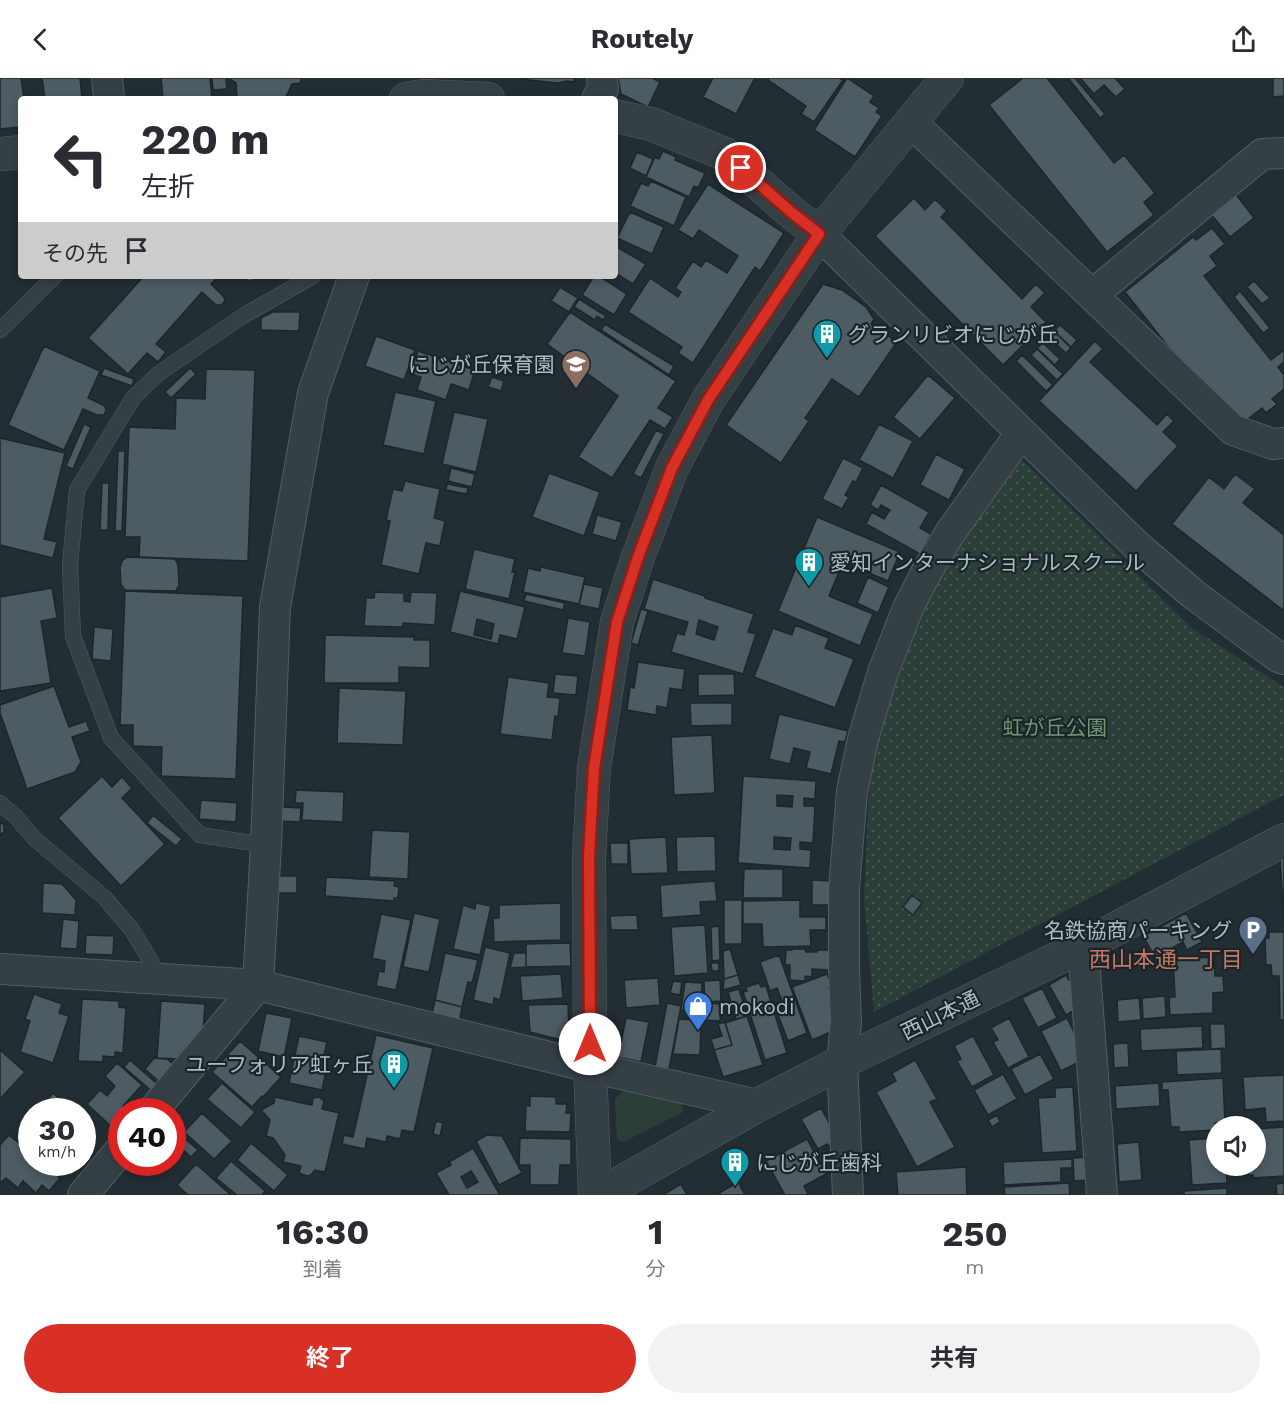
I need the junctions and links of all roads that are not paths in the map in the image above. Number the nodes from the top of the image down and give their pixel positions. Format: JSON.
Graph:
{"nodes":[{"id":1,"x":107,"y":78,"type":"edge"},
{"id":2,"x":602,"y":78,"type":"edge"},
{"id":3,"x":946,"y":78,"type":"edge"},
{"id":4,"x":109,"y":96,"type":"edge"},
{"id":5,"x":599,"y":96,"type":"edge"},
{"id":6,"x":618,"y":117,"type":"edge"},
{"id":7,"x":911,"y":123,"type":"junction"},
{"id":8,"x":18,"y":152,"type":"edge"},
{"id":9,"x":1284,"y":153,"type":"edge"},
{"id":10,"x":0,"y":154,"type":"edge"},
{"id":11,"x":819,"y":234,"type":"junction"},
{"id":12,"x":52,"y":279,"type":"edge"},
{"id":13,"x":308,"y":279,"type":"edge"},
{"id":14,"x":353,"y":279,"type":"edge"},
{"id":15,"x":1092,"y":295,"type":"junction"},
{"id":16,"x":0,"y":330,"type":"edge"},
{"id":17,"x":1021,"y":433,"type":"junction"},
{"id":18,"x":1284,"y":443,"type":"edge"},
{"id":19,"x":1284,"y":659,"type":"edge"},
{"id":20,"x":0,"y":803,"type":"edge"},
{"id":21,"x":1284,"y":840,"type":"edge"},
{"id":22,"x":266,"y":845,"type":"junction"},
{"id":23,"x":1083,"y":946,"type":"junction"},
{"id":24,"x":2,"y":972,"type":"edge"},
{"id":25,"x":158,"y":979,"type":"junction"},
{"id":26,"x":258,"y":985,"type":"junction"},
{"id":27,"x":842,"y":1062,"type":"junction"},
{"id":28,"x":590,"y":1067,"type":"junction"},
{"id":29,"x":164,"y":1098,"type":"edge"},
{"id":30,"x":758,"y":1105,"type":"junction"},
{"id":31,"x":108,"y":1166,"type":"edge"},
{"id":32,"x":83,"y":1195,"type":"edge"},
{"id":33,"x":597,"y":1195,"type":"edge"},
{"id":34,"x":848,"y":1195,"type":"edge"},
{"id":35,"x":1102,"y":1195,"type":"edge"}],
"edges":[{"from":1,"to":4,"type":"street"},
{"from":2,"to":5,"type":"street"},
{"from":3,"to":7,"type":"street"},
{"from":6,"to":11,"type":"street"},
{"from":7,"to":11,"type":"street"},
{"from":7,"to":15,"type":"street"},
{"from":8,"to":10,"type":"street"},
{"from":9,"to":15,"type":"street"},
{"from":11,"to":17,"type":"street"},
{"from":11,"to":28,"type":"street"},
{"from":12,"to":16,"type":"lane"},
{"from":13,"to":22,"type":"lane"},
{"from":14,"to":22,"type":"street"},
{"from":15,"to":18,"type":"street"},
{"from":17,"to":19,"type":"street"},
{"from":17,"to":27,"type":"street"},
{"from":20,"to":25,"type":"lane"},
{"from":21,"to":23,"type":"street","name":"西山本通"},
{"from":22,"to":26,"type":"street"},
{"from":23,"to":27,"type":"street","name":"西山本通"},
{"from":23,"to":35,"type":"street"},
{"from":24,"to":25,"type":"street"},
{"from":25,"to":26,"type":"street"},
{"from":26,"to":28,"type":"street"},
{"from":26,"to":29,"type":"street"},
{"from":27,"to":30,"type":"street","name":"西山本通"},
{"from":27,"to":34,"type":"street"},
{"from":28,"to":30,"type":"street"},
{"from":28,"to":33,"type":"street"},
{"from":30,"to":33,"type":"street","name":"西山本通"},
{"from":31,"to":32,"type":"street"}]}
